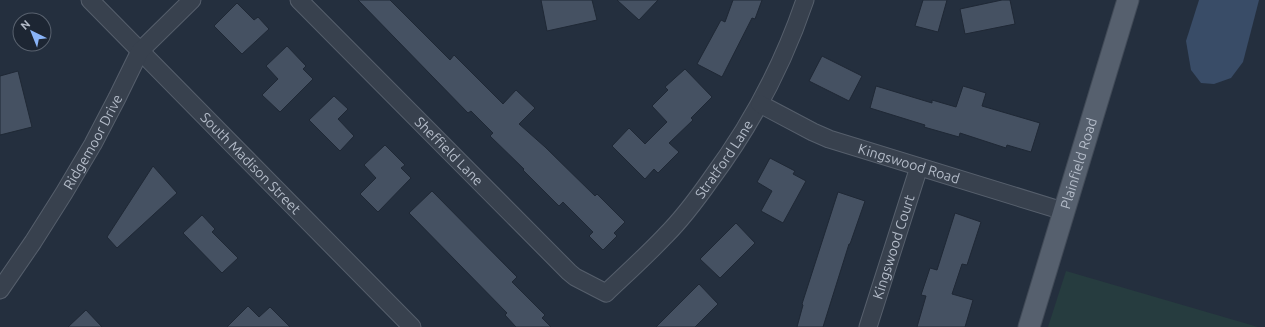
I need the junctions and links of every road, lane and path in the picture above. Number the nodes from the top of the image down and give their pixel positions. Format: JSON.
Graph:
{"nodes":[{"id":1,"x":90,"y":0,"type":"edge"},
{"id":2,"x":192,"y":0,"type":"edge"},
{"id":3,"x":299,"y":0,"type":"edge"},
{"id":4,"x":805,"y":0,"type":"edge"},
{"id":5,"x":1128,"y":0,"type":"edge"},
{"id":6,"x":140,"y":51,"type":"junction"},
{"id":7,"x":760,"y":104,"type":"junction"},
{"id":8,"x":920,"y":167,"type":"junction"},
{"id":9,"x":1063,"y":211,"type":"junction"},
{"id":10,"x":0,"y":290,"type":"edge"},
{"id":11,"x":606,"y":293,"type":"joint"},
{"id":12,"x":412,"y":327,"type":"edge"},
{"id":13,"x":868,"y":327,"type":"edge"},
{"id":14,"x":1029,"y":327,"type":"edge"}],
"edges":[{"from":1,"to":6,"type":"street","name":"South Madison Street"},
{"from":2,"to":6,"type":"street","name":"Ridgemoor Drive"},
{"from":3,"to":11,"type":"street","name":"Sheffield Lane"},
{"from":4,"to":7,"type":"street","name":"Stratford Lane"},
{"from":5,"to":9,"type":"main road","name":"Plainfield Road"},
{"from":6,"to":10,"type":"street","name":"Ridgemoor Drive"},
{"from":6,"to":12,"type":"street","name":"South Madison Street"},
{"from":7,"to":8,"type":"street","name":"Kingswood Road"},
{"from":7,"to":11,"type":"street","name":"Stratford Lane"},
{"from":8,"to":9,"type":"street","name":"Kingswood Road"},
{"from":8,"to":13,"type":"street","name":"Kingswood Court"},
{"from":9,"to":14,"type":"main road","name":"Plainfield Road"}]}
